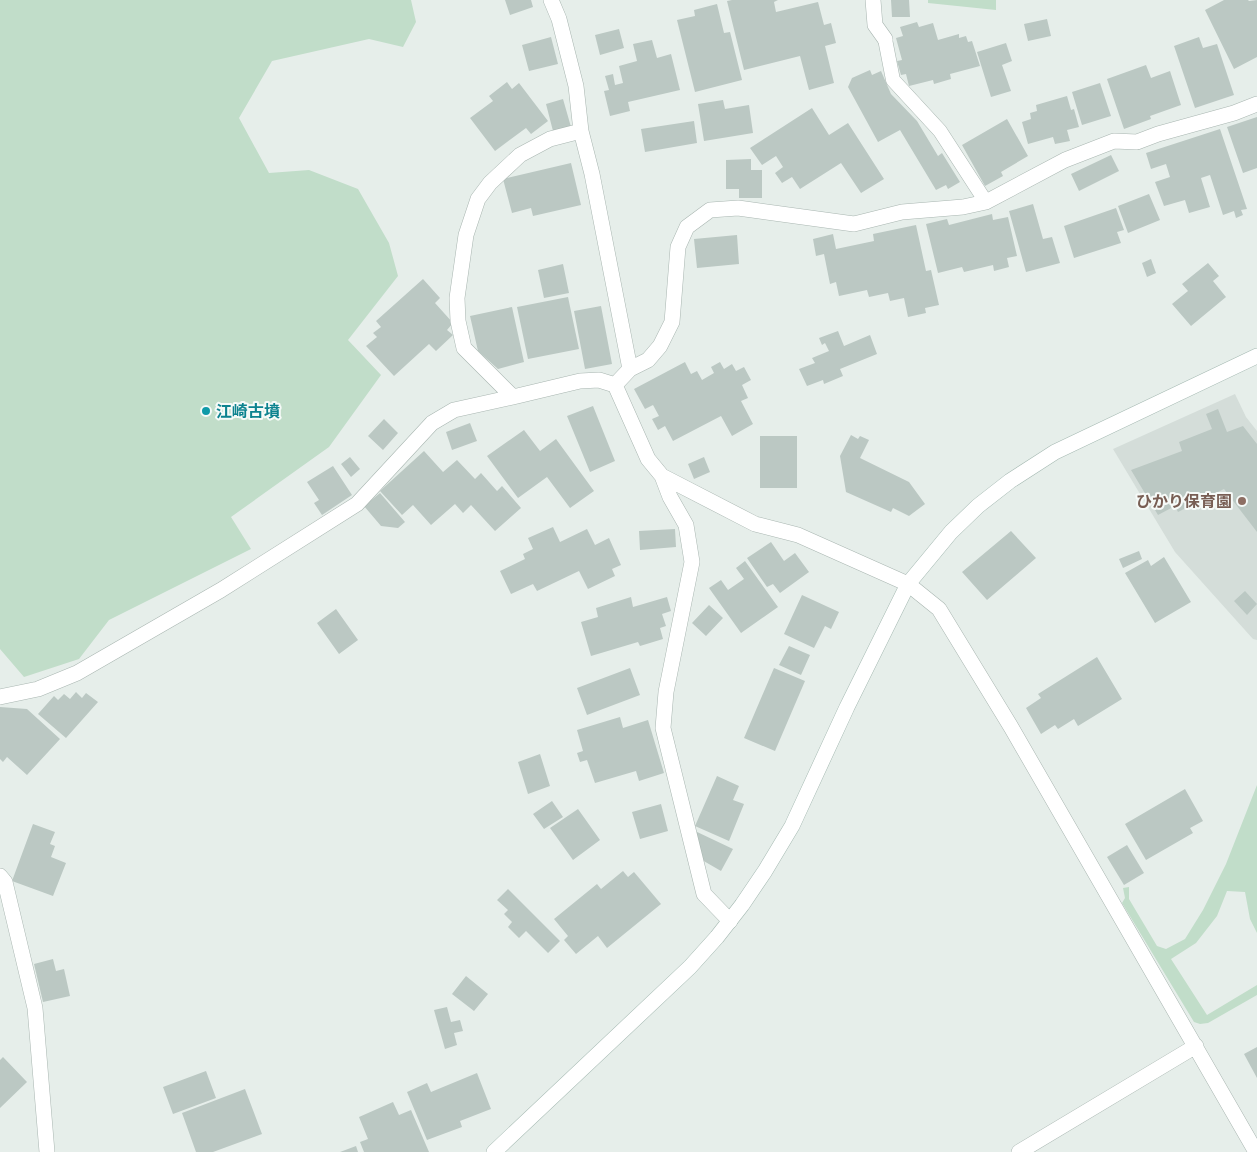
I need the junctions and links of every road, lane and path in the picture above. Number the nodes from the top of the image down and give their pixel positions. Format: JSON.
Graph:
{"nodes":[{"id":1,"x":551,"y":0,"type":"edge"},
{"id":2,"x":873,"y":0,"type":"edge"},
{"id":3,"x":885,"y":39,"type":"joint"},
{"id":4,"x":1257,"y":104,"type":"edge"},
{"id":5,"x":581,"y":131,"type":"junction"},
{"id":6,"x":986,"y":202,"type":"junction"},
{"id":7,"x":1257,"y":356,"type":"edge"},
{"id":8,"x":630,"y":369,"type":"junction"},
{"id":9,"x":615,"y":385,"type":"junction"},
{"id":10,"x":513,"y":397,"type":"junction"},
{"id":11,"x":662,"y":476,"type":"junction"},
{"id":12,"x":908,"y":584,"type":"junction"},
{"id":13,"x":0,"y":697,"type":"edge"},
{"id":14,"x":0,"y":876,"type":"edge"},
{"id":15,"x":730,"y":921,"type":"junction"},
{"id":16,"x":1196,"y":1046,"type":"junction"},
{"id":17,"x":47,"y":1152,"type":"edge"},
{"id":18,"x":494,"y":1152,"type":"edge"},
{"id":19,"x":1019,"y":1152,"type":"edge"},
{"id":20,"x":1256,"y":1152,"type":"edge"}],
"edges":[{"from":1,"to":5,"type":"street"},
{"from":2,"to":3,"type":"street"},
{"from":3,"to":6,"type":"lane"},
{"from":4,"to":6,"type":"street"},
{"from":5,"to":8,"type":"street"},
{"from":5,"to":10,"type":"street"},
{"from":6,"to":8,"type":"street"},
{"from":7,"to":12,"type":"street"},
{"from":8,"to":9,"type":"street"},
{"from":9,"to":10,"type":"street"},
{"from":9,"to":11,"type":"street"},
{"from":10,"to":13,"type":"street"},
{"from":11,"to":12,"type":"street"},
{"from":11,"to":15,"type":"street"},
{"from":12,"to":15,"type":"street"},
{"from":12,"to":16,"type":"street"},
{"from":14,"to":17,"type":"street"},
{"from":15,"to":18,"type":"street"},
{"from":16,"to":19,"type":"street"},
{"from":16,"to":20,"type":"street"}]}
